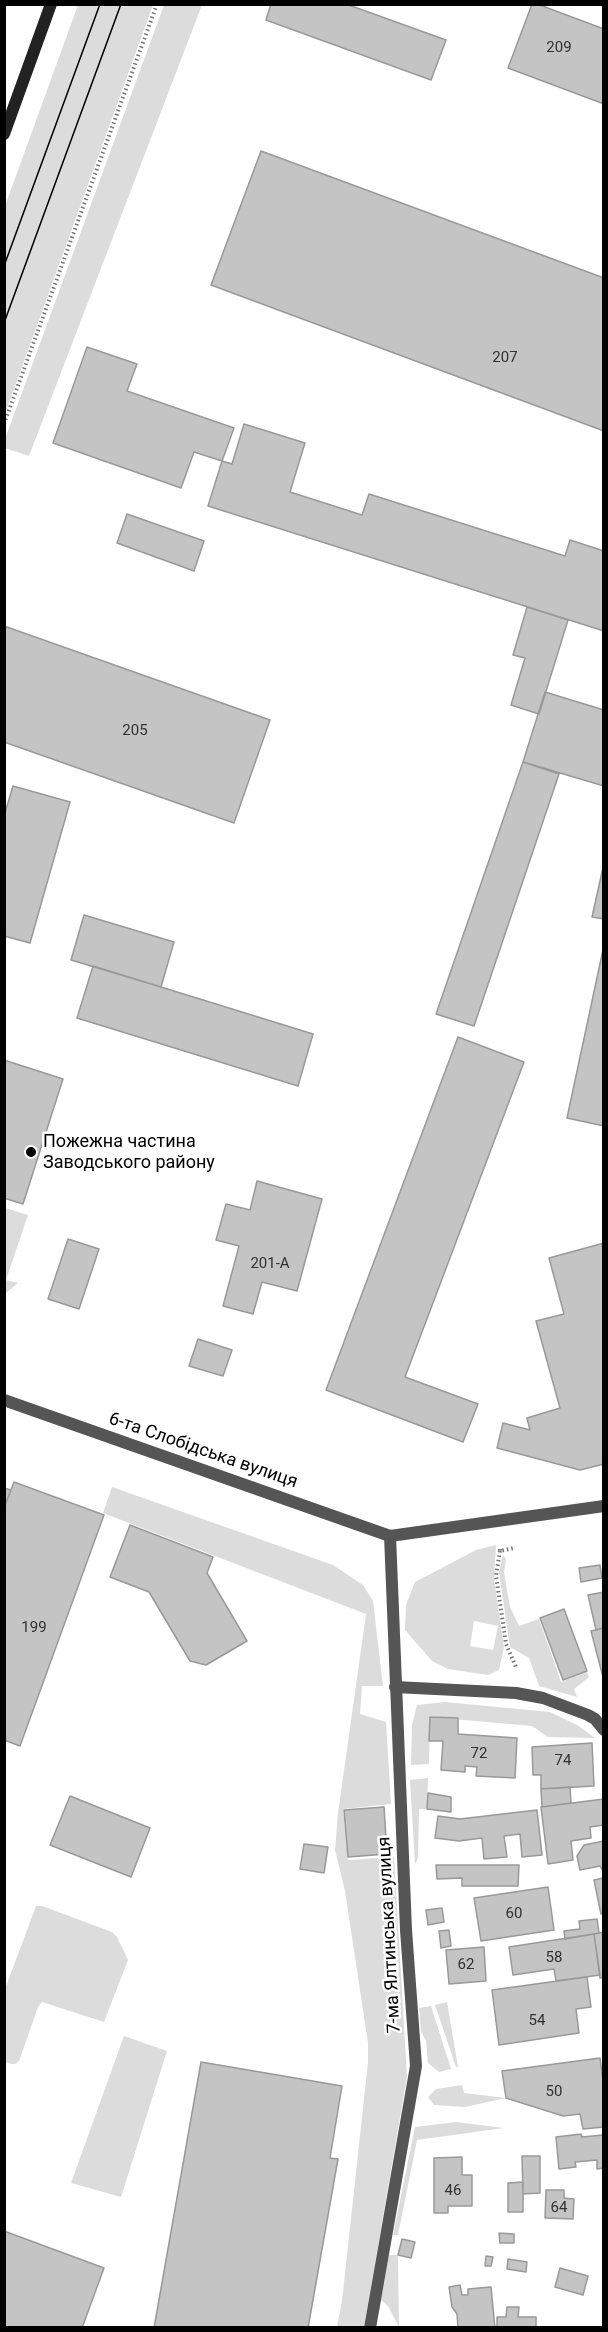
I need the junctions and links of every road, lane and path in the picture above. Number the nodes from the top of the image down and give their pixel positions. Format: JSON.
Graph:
{"nodes":[{"id":1,"x":51,"y":4,"type":"edge"},
{"id":2,"x":157,"y":4,"type":"edge"},
{"id":3,"x":4,"y":134,"type":"edge"},
{"id":4,"x":4,"y":424,"type":"edge"},
{"id":5,"x":4,"y":1400,"type":"edge"},
{"id":6,"x":603,"y":1506,"type":"edge"},
{"id":7,"x":390,"y":1536,"type":"junction"},
{"id":8,"x":500,"y":1551,"type":"dead end"},
{"id":9,"x":395,"y":1687,"type":"junction"},
{"id":10,"x":516,"y":1694,"type":"junction"},
{"id":11,"x":603,"y":1730,"type":"edge"},
{"id":12,"x":370,"y":2328,"type":"edge"}],
"edges":[{"from":1,"to":3,"type":"street"},
{"from":2,"to":4,"type":"path"},
{"from":5,"to":7,"type":"street","name":"6-та Слобідська вулиця"},
{"from":6,"to":7,"type":"street"},
{"from":7,"to":9,"type":"street","name":"7-ма Ялтинська вулиця"},
{"from":8,"to":10,"type":"path"},
{"from":9,"to":10,"type":"street"},
{"from":9,"to":12,"type":"street","name":"7-ма Ялтинська вулиця"},
{"from":10,"to":11,"type":"street"}]}
